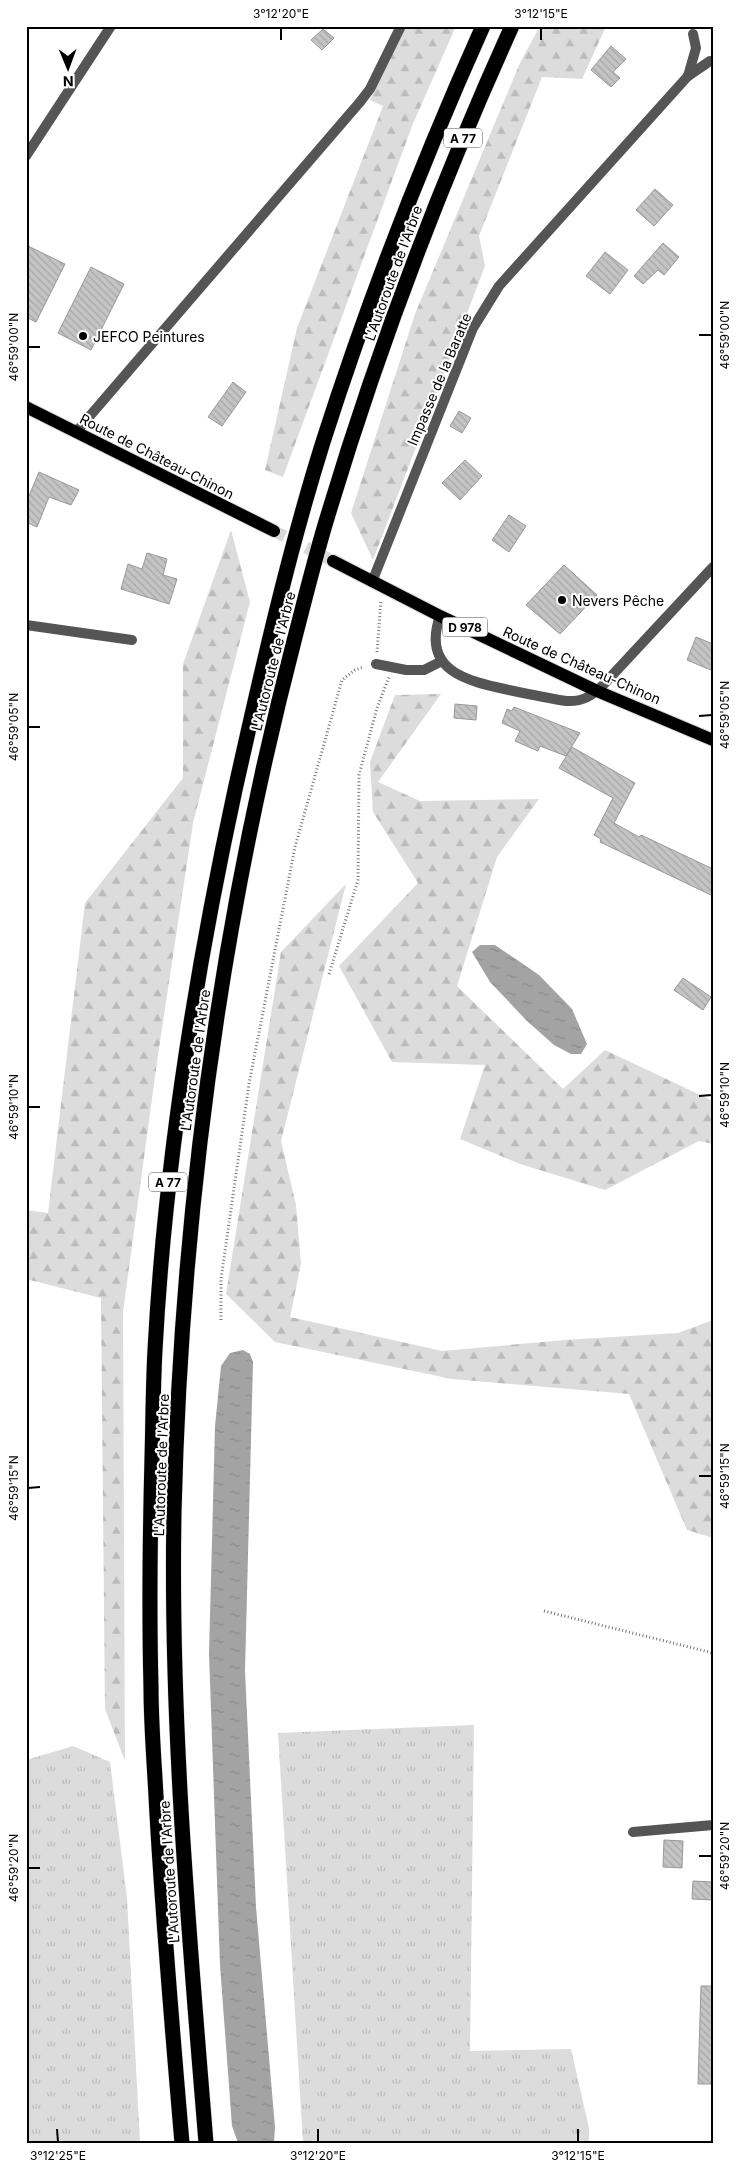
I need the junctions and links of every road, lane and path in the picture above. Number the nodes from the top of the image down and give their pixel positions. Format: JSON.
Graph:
{"nodes":[{"id":1,"x":111,"y":26,"type":"edge"},
{"id":2,"x":401,"y":26,"type":"edge"},
{"id":3,"x":483,"y":26,"type":"edge"},
{"id":4,"x":512,"y":26,"type":"edge"},
{"id":5,"x":693,"y":34,"type":"dead end"},
{"id":6,"x":710,"y":61,"type":"dead end"},
{"id":7,"x":688,"y":76,"type":"junction"},
{"id":8,"x":26,"y":156,"type":"edge"},
{"id":9,"x":26,"y":407,"type":"edge"},
{"id":10,"x":76,"y":432,"type":"junction"},
{"id":11,"x":274,"y":531,"type":"tunnel mouth"},
{"id":12,"x":333,"y":561,"type":"tunnel mouth"},
{"id":13,"x":713,"y":567,"type":"edge"},
{"id":14,"x":377,"y":584,"type":"junction"},
{"id":15,"x":440,"y":616,"type":"junction"},
{"id":16,"x":26,"y":625,"type":"edge"},
{"id":17,"x":132,"y":640,"type":"dead end"},
{"id":18,"x":442,"y":661,"type":"junction"},
{"id":19,"x":376,"y":664,"type":"junction"},
{"id":20,"x":392,"y":667,"type":"junction"},
{"id":21,"x":597,"y":691,"type":"junction"},
{"id":22,"x":713,"y":740,"type":"edge"},
{"id":23,"x":330,"y":974,"type":"dead end"},
{"id":24,"x":221,"y":1320,"type":"dead end"},
{"id":25,"x":544,"y":1611,"type":"dead end"},
{"id":26,"x":713,"y":1653,"type":"edge"},
{"id":27,"x":713,"y":1825,"type":"edge"},
{"id":28,"x":633,"y":1832,"type":"dead end"},
{"id":29,"x":182,"y":2143,"type":"edge"},
{"id":30,"x":206,"y":2143,"type":"edge"}],
"edges":[{"from":1,"to":8,"type":"street"},
{"from":2,"to":10,"type":"street"},
{"from":3,"to":29,"type":"highway","name":"L'Autoroute de l'Arbre","number":"A 77"},
{"from":4,"to":30,"type":"highway","name":"L'Autoroute de l'Arbre","number":"A 77"},
{"from":5,"to":7,"type":"street"},
{"from":6,"to":7,"type":"street"},
{"from":7,"to":14,"type":"street","name":"Impasse de la Baratte"},
{"from":9,"to":10,"type":"main road","name":"Route de Château-Chinon"},
{"from":10,"to":11,"type":"main road","name":"Route de Château-Chinon"},
{"from":12,"to":14,"type":"main road","name":"Route de Château-Chinon","number":"D 978"},
{"from":13,"to":21,"type":"street"},
{"from":14,"to":15,"type":"main road","name":"Route de Château-Chinon","number":"D 978"},
{"from":14,"to":19,"type":"path"},
{"from":15,"to":18,"type":"street"},
{"from":15,"to":21,"type":"main road","name":"Route de Château-Chinon","number":"D 978"},
{"from":16,"to":17,"type":"street"},
{"from":18,"to":20,"type":"street"},
{"from":18,"to":21,"type":"street"},
{"from":19,"to":20,"type":"street"},
{"from":19,"to":24,"type":"path"},
{"from":20,"to":23,"type":"path"},
{"from":21,"to":22,"type":"main road","name":"Route de Château-Chinon","number":"D 978"},
{"from":25,"to":26,"type":"path"},
{"from":27,"to":28,"type":"street"}]}
